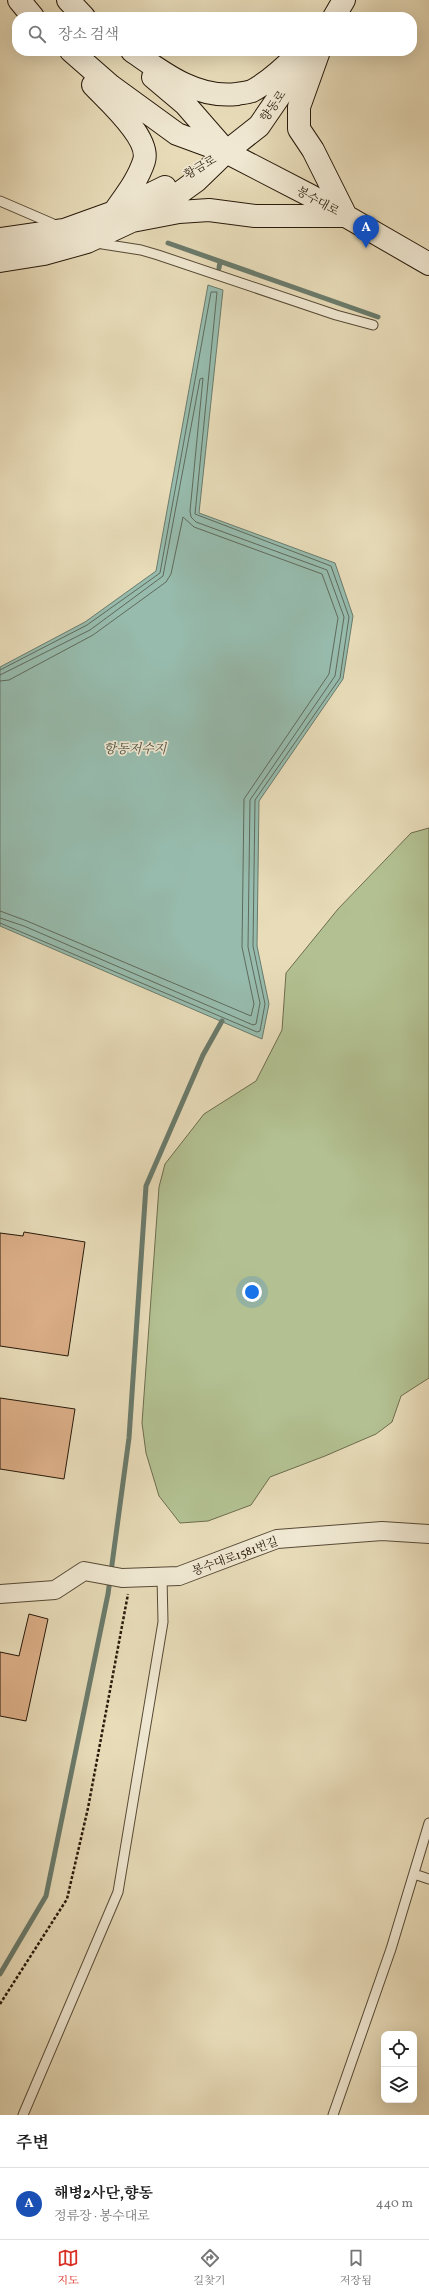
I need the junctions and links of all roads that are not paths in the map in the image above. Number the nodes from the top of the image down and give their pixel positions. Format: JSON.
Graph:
{"nodes":[{"id":1,"x":68,"y":0,"type":"edge"},
{"id":2,"x":344,"y":0,"type":"edge"},
{"id":3,"x":79,"y":12,"type":"edge"},
{"id":4,"x":337,"y":12,"type":"edge"},
{"id":5,"x":68,"y":56,"type":"edge"},
{"id":6,"x":77,"y":56,"type":"edge"},
{"id":7,"x":129,"y":56,"type":"edge"},
{"id":8,"x":139,"y":56,"type":"edge"},
{"id":9,"x":297,"y":56,"type":"edge"},
{"id":10,"x":308,"y":56,"type":"edge"},
{"id":11,"x":317,"y":56,"type":"edge"},
{"id":12,"x":226,"y":152,"type":"junction"},
{"id":13,"x":0,"y":201,"type":"edge"},
{"id":14,"x":346,"y":216,"type":"junction"},
{"id":15,"x":123,"y":217,"type":"junction"},
{"id":16,"x":64,"y":230,"type":"junction"},
{"id":17,"x":0,"y":239,"type":"edge"},
{"id":18,"x":87,"y":242,"type":"junction"},
{"id":19,"x":0,"y":261,"type":"edge"},
{"id":20,"x":429,"y":264,"type":"edge"},
{"id":21,"x":373,"y":325,"type":"dead end"},
{"id":22,"x":429,"y":1534,"type":"edge"},
{"id":23,"x":162,"y":1577,"type":"junction"},
{"id":24,"x":0,"y":1594,"type":"edge"},
{"id":25,"x":429,"y":1823,"type":"edge"},
{"id":26,"x":414,"y":1874,"type":"junction"},
{"id":27,"x":429,"y":1879,"type":"edge"},
{"id":28,"x":23,"y":2115,"type":"edge"},
{"id":29,"x":333,"y":2115,"type":"edge"}],
"edges":[{"from":1,"to":3,"type":"street"},
{"from":2,"to":4,"type":"street"},
{"from":5,"to":15,"type":"street"},
{"from":6,"to":12,"type":"street","name":"봉수대로"},
{"from":7,"to":12,"type":"street","name":"봉수대로"},
{"from":8,"to":9,"type":"street"},
{"from":10,"to":12,"type":"street","name":"향동로"},
{"from":11,"to":14,"type":"street"},
{"from":12,"to":14,"type":"street","name":"봉수대로"},
{"from":12,"to":15,"type":"street","name":"황금로"},
{"from":13,"to":16,"type":"lane"},
{"from":14,"to":15,"type":"street"},
{"from":14,"to":20,"type":"street","name":"봉수대로"},
{"from":15,"to":16,"type":"street","name":"황금로"},
{"from":15,"to":18,"type":"street","name":"황금로"},
{"from":16,"to":17,"type":"street","name":"황금로"},
{"from":18,"to":19,"type":"street","name":"황금로"},
{"from":18,"to":21,"type":"lane","name":"황금로"},
{"from":22,"to":23,"type":"street","name":"봉수대로1581번길"},
{"from":23,"to":24,"type":"street","name":"봉수대로1581번길"},
{"from":23,"to":28,"type":"lane"},
{"from":25,"to":26,"type":"lane"},
{"from":26,"to":27,"type":"lane"},
{"from":26,"to":29,"type":"lane"}]}
